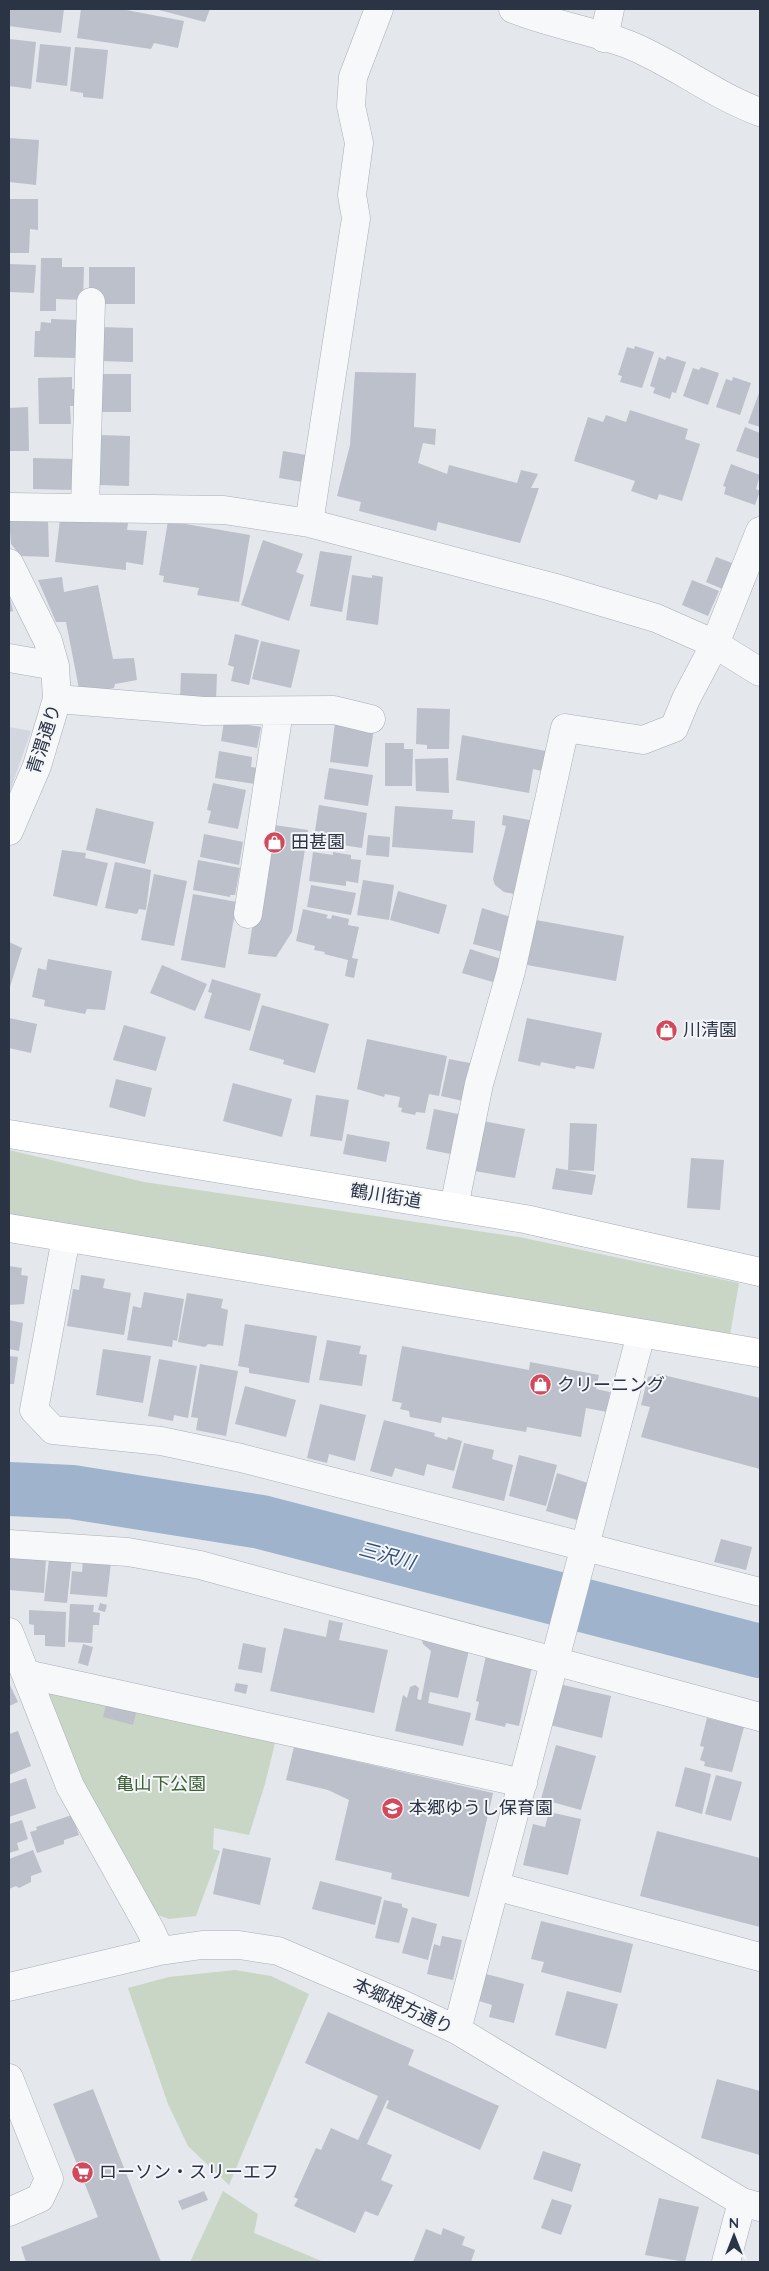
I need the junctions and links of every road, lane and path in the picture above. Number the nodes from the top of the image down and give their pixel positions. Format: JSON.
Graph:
{"nodes":[{"id":1,"x":379,"y":9,"type":"edge"},
{"id":2,"x":515,"y":9,"type":"edge"},
{"id":3,"x":610,"y":9,"type":"edge"},
{"id":4,"x":604,"y":38,"type":"junction"},
{"id":5,"x":760,"y":112,"type":"edge"},
{"id":6,"x":91,"y":302,"type":"dead end"},
{"id":7,"x":9,"y":507,"type":"edge"},
{"id":8,"x":85,"y":508,"type":"junction"},
{"id":9,"x":310,"y":523,"type":"junction"},
{"id":10,"x":760,"y":531,"type":"edge"},
{"id":11,"x":9,"y":563,"type":"edge"},
{"id":12,"x":715,"y":644,"type":"junction"},
{"id":13,"x":9,"y":658,"type":"edge"},
{"id":14,"x":55,"y":666,"type":"junction"},
{"id":15,"x":760,"y":672,"type":"edge"},
{"id":16,"x":58,"y":699,"type":"junction"},
{"id":17,"x":279,"y":711,"type":"junction"},
{"id":18,"x":371,"y":719,"type":"dead end"},
{"id":19,"x":9,"y":831,"type":"edge"},
{"id":20,"x":248,"y":914,"type":"dead end"},
{"id":21,"x":9,"y":1134,"type":"edge"},
{"id":22,"x":454,"y":1207,"type":"junction"},
{"id":23,"x":9,"y":1228,"type":"edge"},
{"id":24,"x":66,"y":1238,"type":"junction"},
{"id":25,"x":760,"y":1272,"type":"edge"},
{"id":26,"x":641,"y":1334,"type":"junction"},
{"id":27,"x":760,"y":1353,"type":"edge"},
{"id":28,"x":9,"y":1544,"type":"edge"},
{"id":29,"x":582,"y":1558,"type":"junction"},
{"id":30,"x":760,"y":1592,"type":"edge"},
{"id":31,"x":9,"y":1632,"type":"edge"},
{"id":32,"x":558,"y":1648,"type":"junction"},
{"id":33,"x":26,"y":1674,"type":"junction"},
{"id":34,"x":760,"y":1717,"type":"edge"},
{"id":35,"x":522,"y":1783,"type":"junction"},
{"id":36,"x":495,"y":1886,"type":"junction"},
{"id":37,"x":160,"y":1951,"type":"junction"},
{"id":38,"x":760,"y":1957,"type":"edge"},
{"id":39,"x":9,"y":1987,"type":"edge"},
{"id":40,"x":457,"y":2030,"type":"junction"},
{"id":41,"x":9,"y":2078,"type":"edge"},
{"id":42,"x":751,"y":2205,"type":"edge"},
{"id":43,"x":9,"y":2212,"type":"edge"},
{"id":44,"x":726,"y":2262,"type":"edge"}],
"edges":[{"from":1,"to":9,"type":"street"},
{"from":2,"to":4,"type":"street"},
{"from":3,"to":4,"type":"street"},
{"from":4,"to":5,"type":"street"},
{"from":6,"to":8,"type":"street"},
{"from":7,"to":8,"type":"street"},
{"from":8,"to":9,"type":"street"},
{"from":9,"to":12,"type":"street"},
{"from":10,"to":12,"type":"street"},
{"from":11,"to":14,"type":"street","name":"青渭通り"},
{"from":12,"to":15,"type":"street"},
{"from":12,"to":22,"type":"street"},
{"from":13,"to":14,"type":"street"},
{"from":14,"to":16,"type":"street","name":"青渭通り"},
{"from":16,"to":17,"type":"street"},
{"from":16,"to":19,"type":"street","name":"青渭通り"},
{"from":17,"to":18,"type":"street"},
{"from":17,"to":20,"type":"street"},
{"from":21,"to":22,"type":"main road","name":"鶴川街道"},
{"from":22,"to":25,"type":"main road","name":"鶴川街道"},
{"from":23,"to":24,"type":"main road"},
{"from":24,"to":26,"type":"main road"},
{"from":24,"to":29,"type":"street"},
{"from":26,"to":27,"type":"main road"},
{"from":26,"to":29,"type":"street"},
{"from":28,"to":32,"type":"street"},
{"from":29,"to":30,"type":"street"},
{"from":29,"to":32,"type":"street"},
{"from":31,"to":33,"type":"street"},
{"from":32,"to":34,"type":"street"},
{"from":32,"to":35,"type":"street"},
{"from":33,"to":35,"type":"street"},
{"from":33,"to":37,"type":"street"},
{"from":35,"to":36,"type":"street"},
{"from":36,"to":38,"type":"street"},
{"from":36,"to":40,"type":"street"},
{"from":37,"to":39,"type":"street","name":"本郷根方通り"},
{"from":37,"to":40,"type":"street","name":"本郷根方通り"},
{"from":40,"to":42,"type":"street","name":"本郷根方通り"},
{"from":41,"to":43,"type":"street"},
{"from":42,"to":44,"type":"street"}]}
